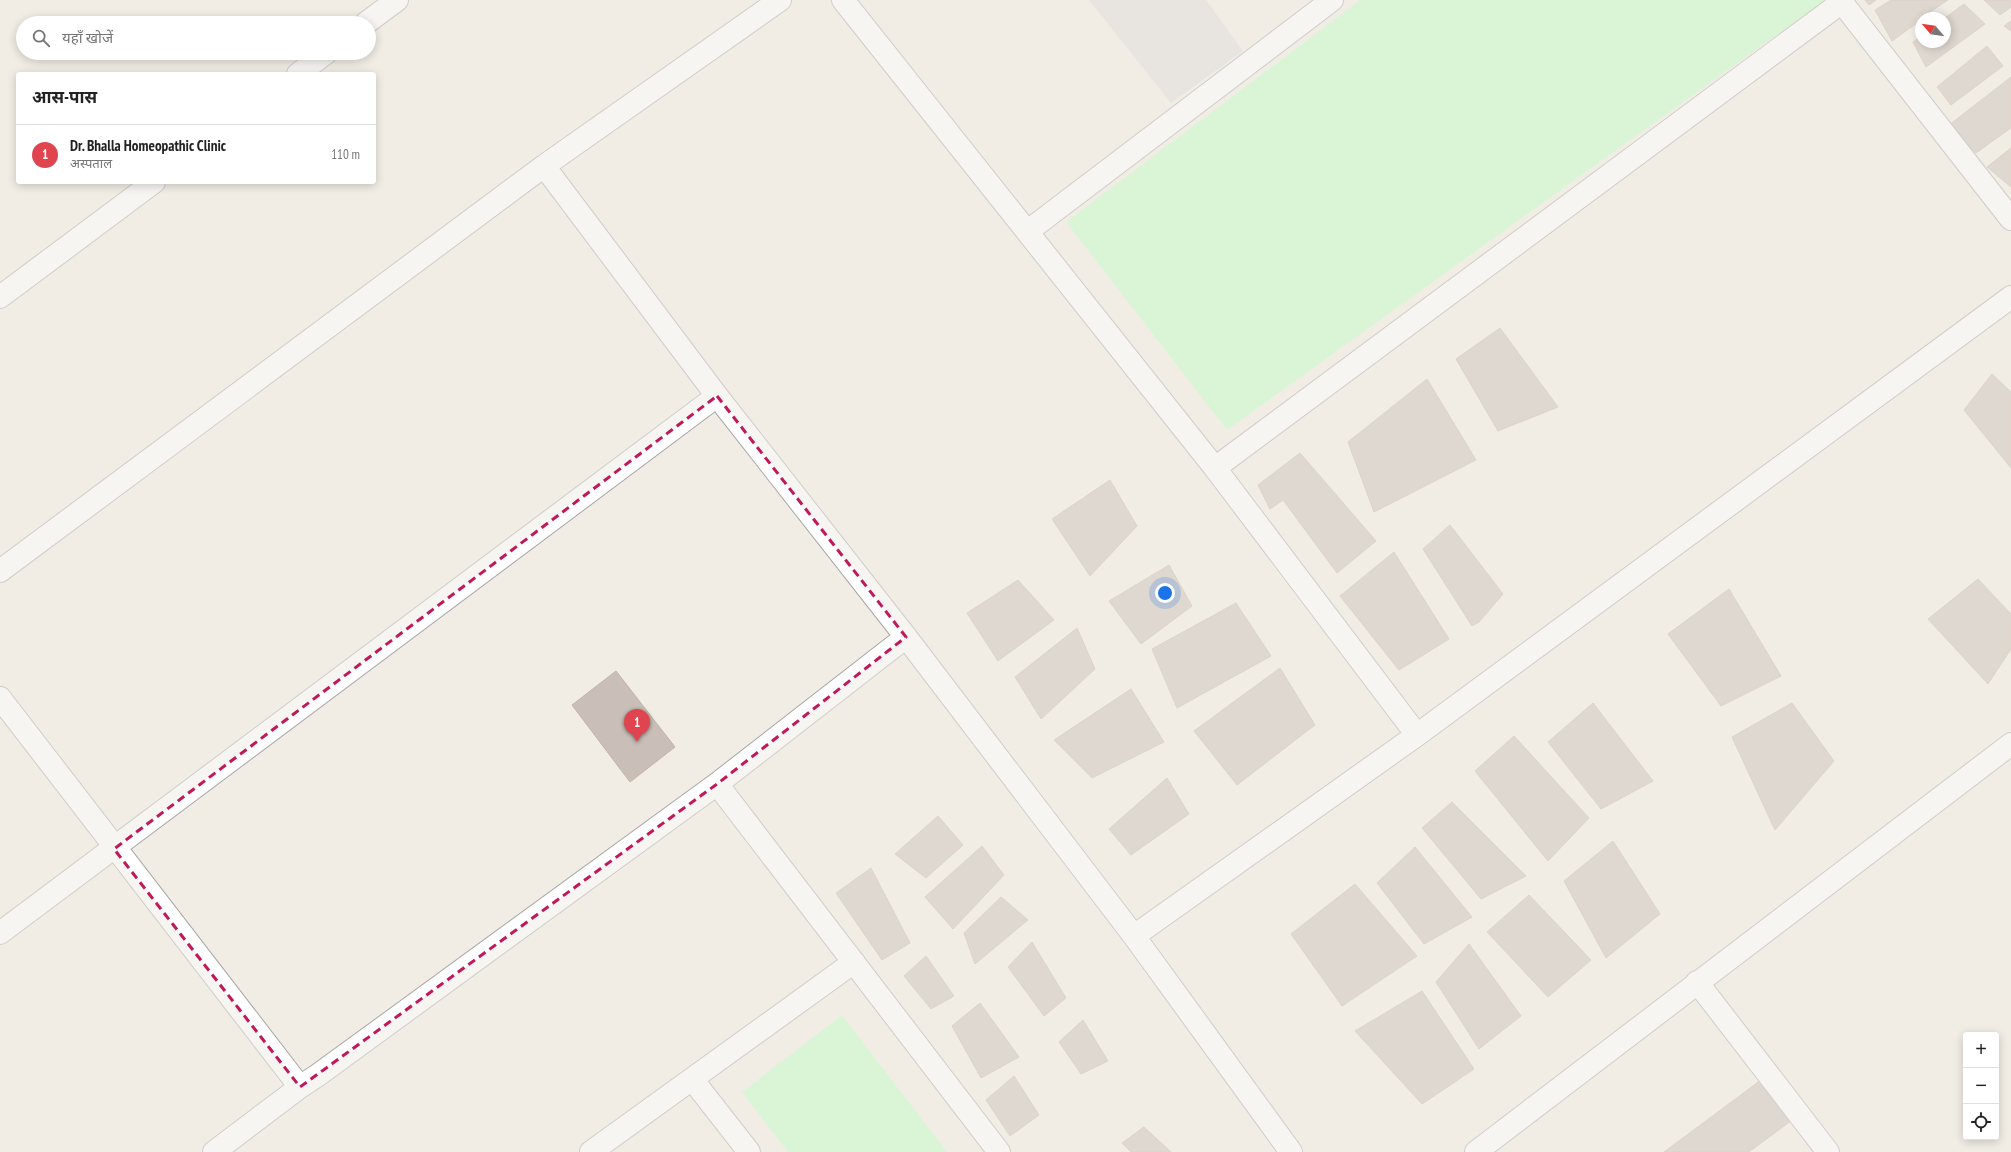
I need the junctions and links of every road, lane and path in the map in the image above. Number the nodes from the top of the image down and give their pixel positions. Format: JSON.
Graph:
{"nodes":[{"id":1,"x":397,"y":0,"type":"edge"},
{"id":2,"x":780,"y":0,"type":"edge"},
{"id":3,"x":843,"y":0,"type":"edge"},
{"id":4,"x":1332,"y":0,"type":"edge"},
{"id":5,"x":1841,"y":1,"type":"edge"},
{"id":6,"x":375,"y":16,"type":"edge"},
{"id":7,"x":317,"y":60,"type":"edge"},
{"id":8,"x":301,"y":72,"type":"edge"},
{"id":9,"x":544,"y":166,"type":"junction"},
{"id":10,"x":151,"y":184,"type":"edge"},
{"id":11,"x":2011,"y":220,"type":"edge"},
{"id":12,"x":1028,"y":231,"type":"junction"},
{"id":13,"x":0,"y":297,"type":"edge"},
{"id":14,"x":2011,"y":297,"type":"edge"},
{"id":15,"x":717,"y":396,"type":"junction"},
{"id":16,"x":1215,"y":468,"type":"junction"},
{"id":17,"x":0,"y":571,"type":"edge"},
{"id":18,"x":906,"y":637,"type":"junction"},
{"id":19,"x":0,"y":698,"type":"edge"},
{"id":20,"x":1416,"y":735,"type":"junction"},
{"id":21,"x":2011,"y":744,"type":"edge"},
{"id":22,"x":717,"y":784,"type":"junction"},
{"id":23,"x":114,"y":849,"type":"junction"},
{"id":24,"x":0,"y":933,"type":"edge"},
{"id":25,"x":1134,"y":936,"type":"junction"},
{"id":26,"x":854,"y":962,"type":"junction"},
{"id":27,"x":1697,"y":982,"type":"junction"},
{"id":28,"x":692,"y":1079,"type":"junction"},
{"id":29,"x":300,"y":1087,"type":"junction"},
{"id":30,"x":214,"y":1152,"type":"edge"},
{"id":31,"x":591,"y":1152,"type":"edge"},
{"id":32,"x":749,"y":1152,"type":"edge"},
{"id":33,"x":999,"y":1152,"type":"edge"},
{"id":34,"x":1291,"y":1152,"type":"edge"},
{"id":35,"x":1476,"y":1152,"type":"edge"},
{"id":36,"x":1828,"y":1152,"type":"edge"}],
"edges":[{"from":1,"to":6,"type":"street"},
{"from":2,"to":9,"type":"street"},
{"from":3,"to":12,"type":"street"},
{"from":4,"to":12,"type":"street"},
{"from":5,"to":11,"type":"street"},
{"from":5,"to":16,"type":"street"},
{"from":7,"to":8,"type":"street"},
{"from":9,"to":15,"type":"street"},
{"from":9,"to":17,"type":"street"},
{"from":10,"to":13,"type":"street"},
{"from":12,"to":16,"type":"street"},
{"from":14,"to":20,"type":"street"},
{"from":15,"to":18,"type":"street"},
{"from":15,"to":23,"type":"street"},
{"from":16,"to":20,"type":"street"},
{"from":18,"to":22,"type":"street"},
{"from":18,"to":25,"type":"street"},
{"from":19,"to":23,"type":"street"},
{"from":20,"to":25,"type":"street"},
{"from":21,"to":27,"type":"street"},
{"from":22,"to":26,"type":"street"},
{"from":22,"to":29,"type":"street"},
{"from":23,"to":24,"type":"street"},
{"from":23,"to":29,"type":"street"},
{"from":25,"to":34,"type":"street"},
{"from":26,"to":28,"type":"street"},
{"from":26,"to":33,"type":"street"},
{"from":27,"to":35,"type":"street"},
{"from":27,"to":36,"type":"street"},
{"from":28,"to":31,"type":"street"},
{"from":28,"to":32,"type":"street"},
{"from":29,"to":30,"type":"street"}]}
